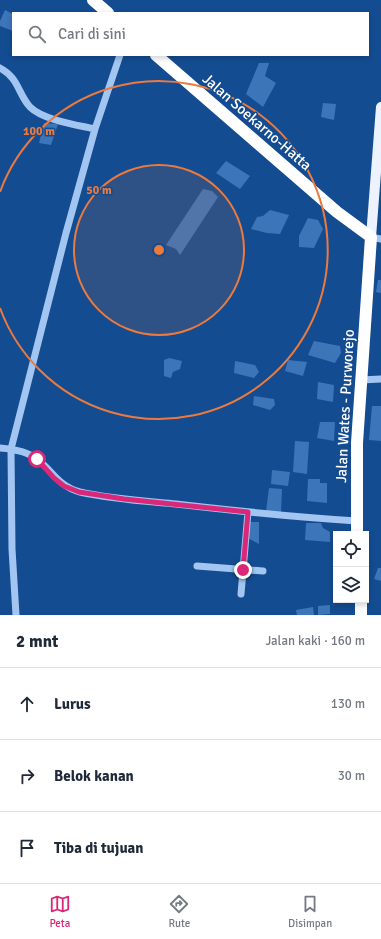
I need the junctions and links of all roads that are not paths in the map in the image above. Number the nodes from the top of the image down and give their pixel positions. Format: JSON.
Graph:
{"nodes":[{"id":1,"x":93,"y":0,"type":"edge"},
{"id":2,"x":107,"y":12,"type":"edge"},
{"id":3,"x":120,"y":56,"type":"edge"},
{"id":4,"x":157,"y":56,"type":"edge"},
{"id":5,"x":0,"y":68,"type":"edge"},
{"id":6,"x":381,"y":107,"type":"edge"},
{"id":7,"x":95,"y":129,"type":"junction"},
{"id":8,"x":376,"y":238,"type":"edge"},
{"id":9,"x":381,"y":379,"type":"edge"},
{"id":10,"x":360,"y":380,"type":"junction"},
{"id":11,"x":0,"y":448,"type":"edge"},
{"id":12,"x":11,"y":449,"type":"junction"},
{"id":13,"x":248,"y":512,"type":"junction"},
{"id":14,"x":357,"y":521,"type":"junction"},
{"id":15,"x":357,"y":531,"type":"edge"},
{"id":16,"x":197,"y":566,"type":"dead end"},
{"id":17,"x":243,"y":570,"type":"junction"},
{"id":18,"x":263,"y":571,"type":"dead end"},
{"id":19,"x":241,"y":594,"type":"dead end"},
{"id":20,"x":361,"y":603,"type":"edge"},
{"id":21,"x":16,"y":615,"type":"edge"},
{"id":22,"x":362,"y":615,"type":"edge"}],
"edges":[{"from":1,"to":2,"type":"highway"},
{"from":3,"to":7,"type":"street"},
{"from":4,"to":8,"type":"highway","name":"Jalan Soekarno-Hatta"},
{"from":5,"to":7,"type":"street"},
{"from":6,"to":8,"type":"main road"},
{"from":7,"to":12,"type":"street"},
{"from":8,"to":10,"type":"highway","name":"Jalan Wates - Purworejo"},
{"from":9,"to":10,"type":"street"},
{"from":10,"to":14,"type":"highway","name":"Jalan Wates - Purworejo"},
{"from":11,"to":12,"type":"street"},
{"from":12,"to":13,"type":"street"},
{"from":12,"to":21,"type":"street"},
{"from":13,"to":14,"type":"street"},
{"from":13,"to":17,"type":"street"},
{"from":14,"to":15,"type":"highway","name":"Jalan Wates - Purworejo"},
{"from":16,"to":17,"type":"street"},
{"from":17,"to":18,"type":"street"},
{"from":17,"to":19,"type":"street"},
{"from":20,"to":22,"type":"highway"}]}
